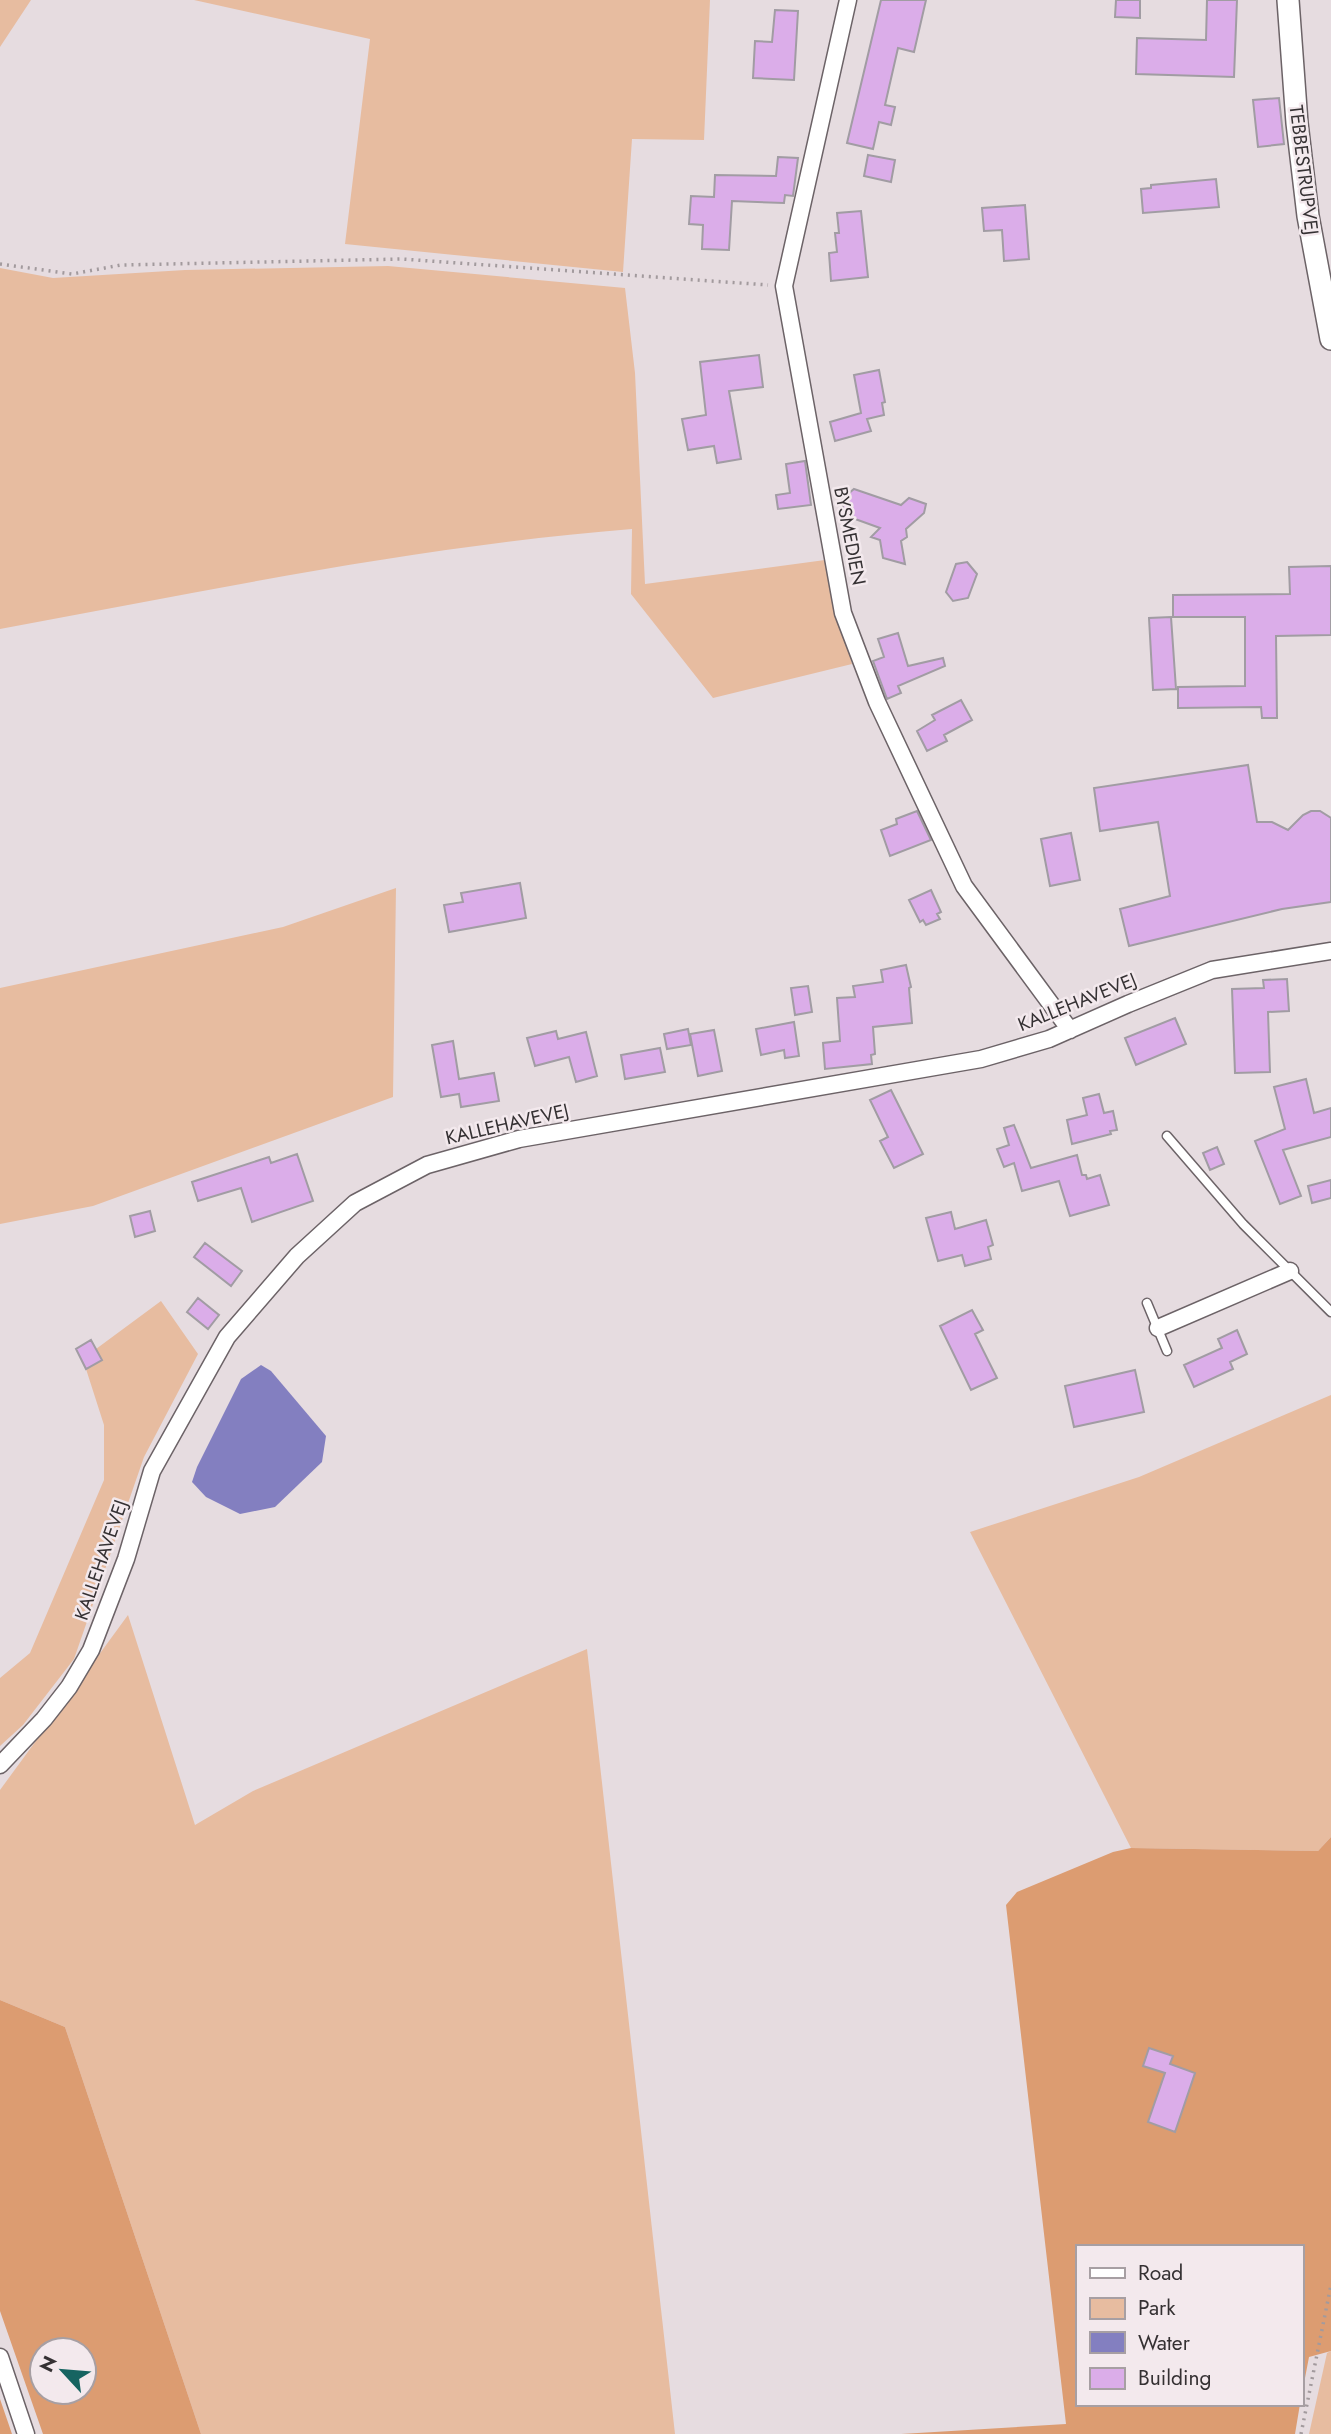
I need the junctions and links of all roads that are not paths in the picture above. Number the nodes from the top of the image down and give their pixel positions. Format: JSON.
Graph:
{"nodes":[{"id":1,"x":848,"y":0,"type":"edge"},
{"id":2,"x":1288,"y":0,"type":"edge"},
{"id":3,"x":1331,"y":339,"type":"edge"},
{"id":4,"x":1331,"y":951,"type":"edge"},
{"id":5,"x":1070,"y":1030,"type":"junction"},
{"id":6,"x":1167,"y":1136,"type":"dead end"},
{"id":7,"x":1290,"y":1271,"type":"junction"},
{"id":8,"x":1147,"y":1303,"type":"dead end"},
{"id":9,"x":1331,"y":1312,"type":"edge"},
{"id":10,"x":1158,"y":1328,"type":"junction"},
{"id":11,"x":1167,"y":1351,"type":"dead end"},
{"id":12,"x":0,"y":1765,"type":"edge"},
{"id":13,"x":0,"y":2357,"type":"edge"},
{"id":14,"x":26,"y":2434,"type":"edge"}],
"edges":[{"from":1,"to":5,"type":"street","name":"BYSMEDIEN"},
{"from":2,"to":3,"type":"street","name":"TEBBESTRUPVEJ"},
{"from":4,"to":5,"type":"street","name":"KALLEHAVEVEJ"},
{"from":5,"to":12,"type":"street","name":"KALLEHAVEVEJ"},
{"from":6,"to":7,"type":"lane"},
{"from":7,"to":9,"type":"lane"},
{"from":7,"to":10,"type":"street"},
{"from":8,"to":10,"type":"lane"},
{"from":10,"to":11,"type":"lane"},
{"from":13,"to":14,"type":"street"}]}
